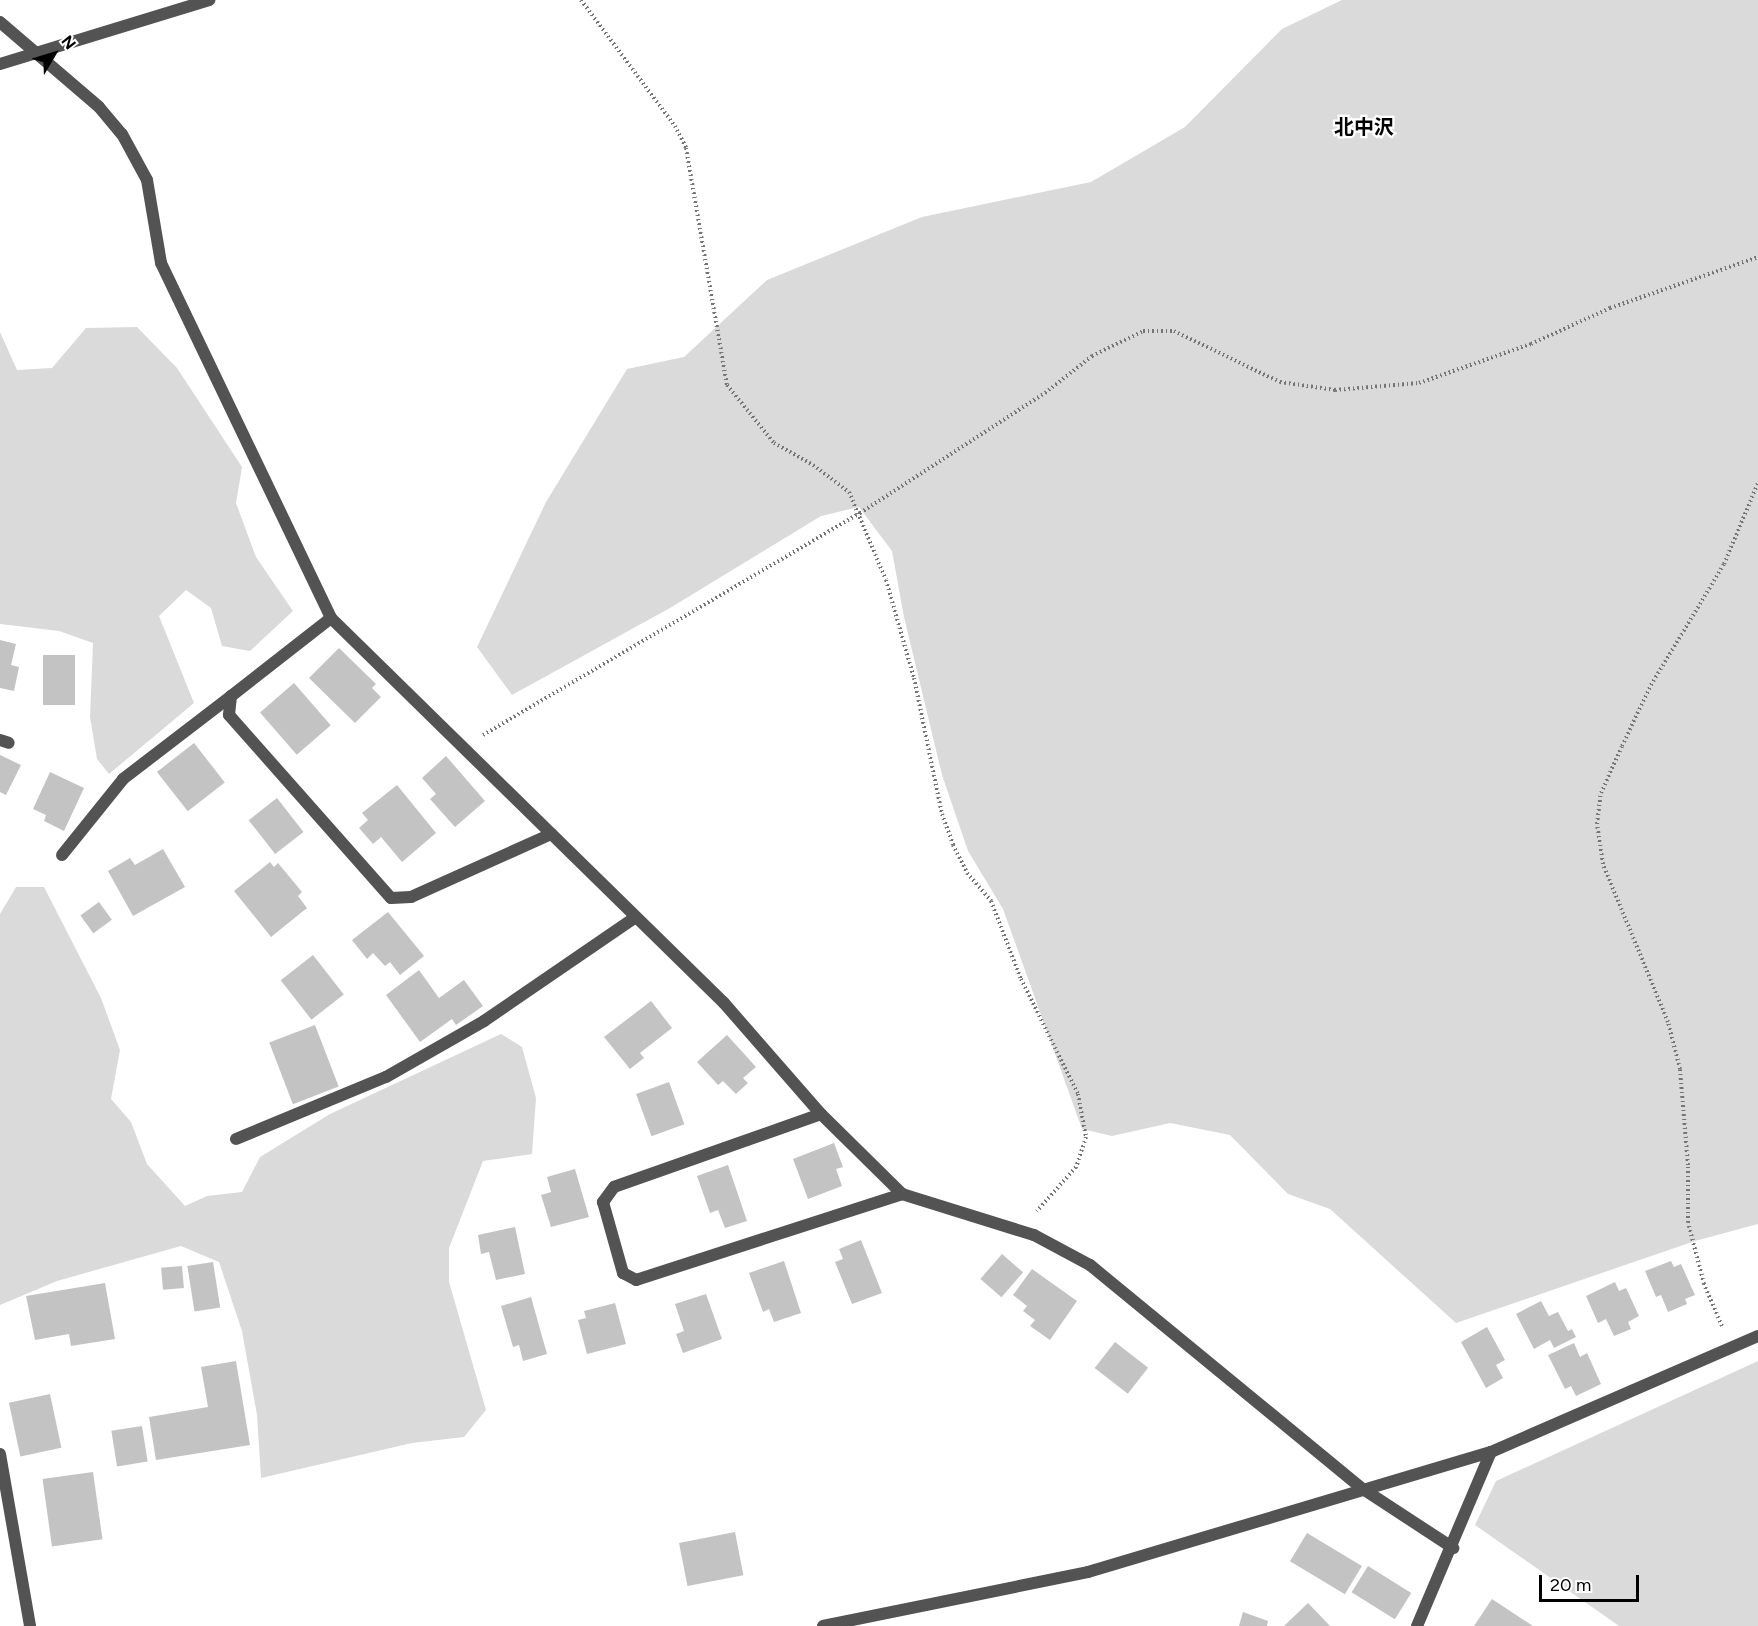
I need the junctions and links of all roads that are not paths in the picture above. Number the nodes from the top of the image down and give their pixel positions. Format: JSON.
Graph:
{"nodes":[{"id":1,"x":209,"y":0,"type":"edge"},
{"id":2,"x":0,"y":22,"type":"edge"},
{"id":3,"x":36,"y":55,"type":"junction"},
{"id":4,"x":0,"y":64,"type":"edge"},
{"id":5,"x":332,"y":618,"type":"junction"},
{"id":6,"x":231,"y":696,"type":"junction"},
{"id":7,"x":551,"y":834,"type":"junction"},
{"id":8,"x":62,"y":855,"type":"dead end"},
{"id":9,"x":636,"y":917,"type":"junction"},
{"id":10,"x":821,"y":1114,"type":"junction"},
{"id":11,"x":236,"y":1139,"type":"dead end"},
{"id":12,"x":902,"y":1194,"type":"junction"},
{"id":13,"x":1758,"y":1336,"type":"edge"},
{"id":14,"x":1491,"y":1452,"type":"junction"},
{"id":15,"x":0,"y":1454,"type":"edge"},
{"id":16,"x":1363,"y":1489,"type":"junction"},
{"id":17,"x":1452,"y":1548,"type":"junction"},
{"id":18,"x":30,"y":1626,"type":"edge"},
{"id":19,"x":823,"y":1626,"type":"edge"},
{"id":20,"x":1417,"y":1626,"type":"edge"}],
"edges":[{"from":1,"to":3,"type":"street"},
{"from":2,"to":3,"type":"street"},
{"from":3,"to":4,"type":"street"},
{"from":3,"to":5,"type":"street"},
{"from":5,"to":6,"type":"street"},
{"from":5,"to":7,"type":"street"},
{"from":6,"to":7,"type":"street"},
{"from":6,"to":8,"type":"street"},
{"from":7,"to":9,"type":"street"},
{"from":9,"to":10,"type":"street"},
{"from":9,"to":11,"type":"street"},
{"from":10,"to":12,"type":"street"},
{"from":10,"to":12,"type":"street"},
{"from":12,"to":16,"type":"street"},
{"from":13,"to":14,"type":"street"},
{"from":14,"to":16,"type":"street"},
{"from":14,"to":17,"type":"street"},
{"from":15,"to":18,"type":"street"},
{"from":16,"to":17,"type":"street"},
{"from":16,"to":19,"type":"street"},
{"from":17,"to":20,"type":"street"}]}
